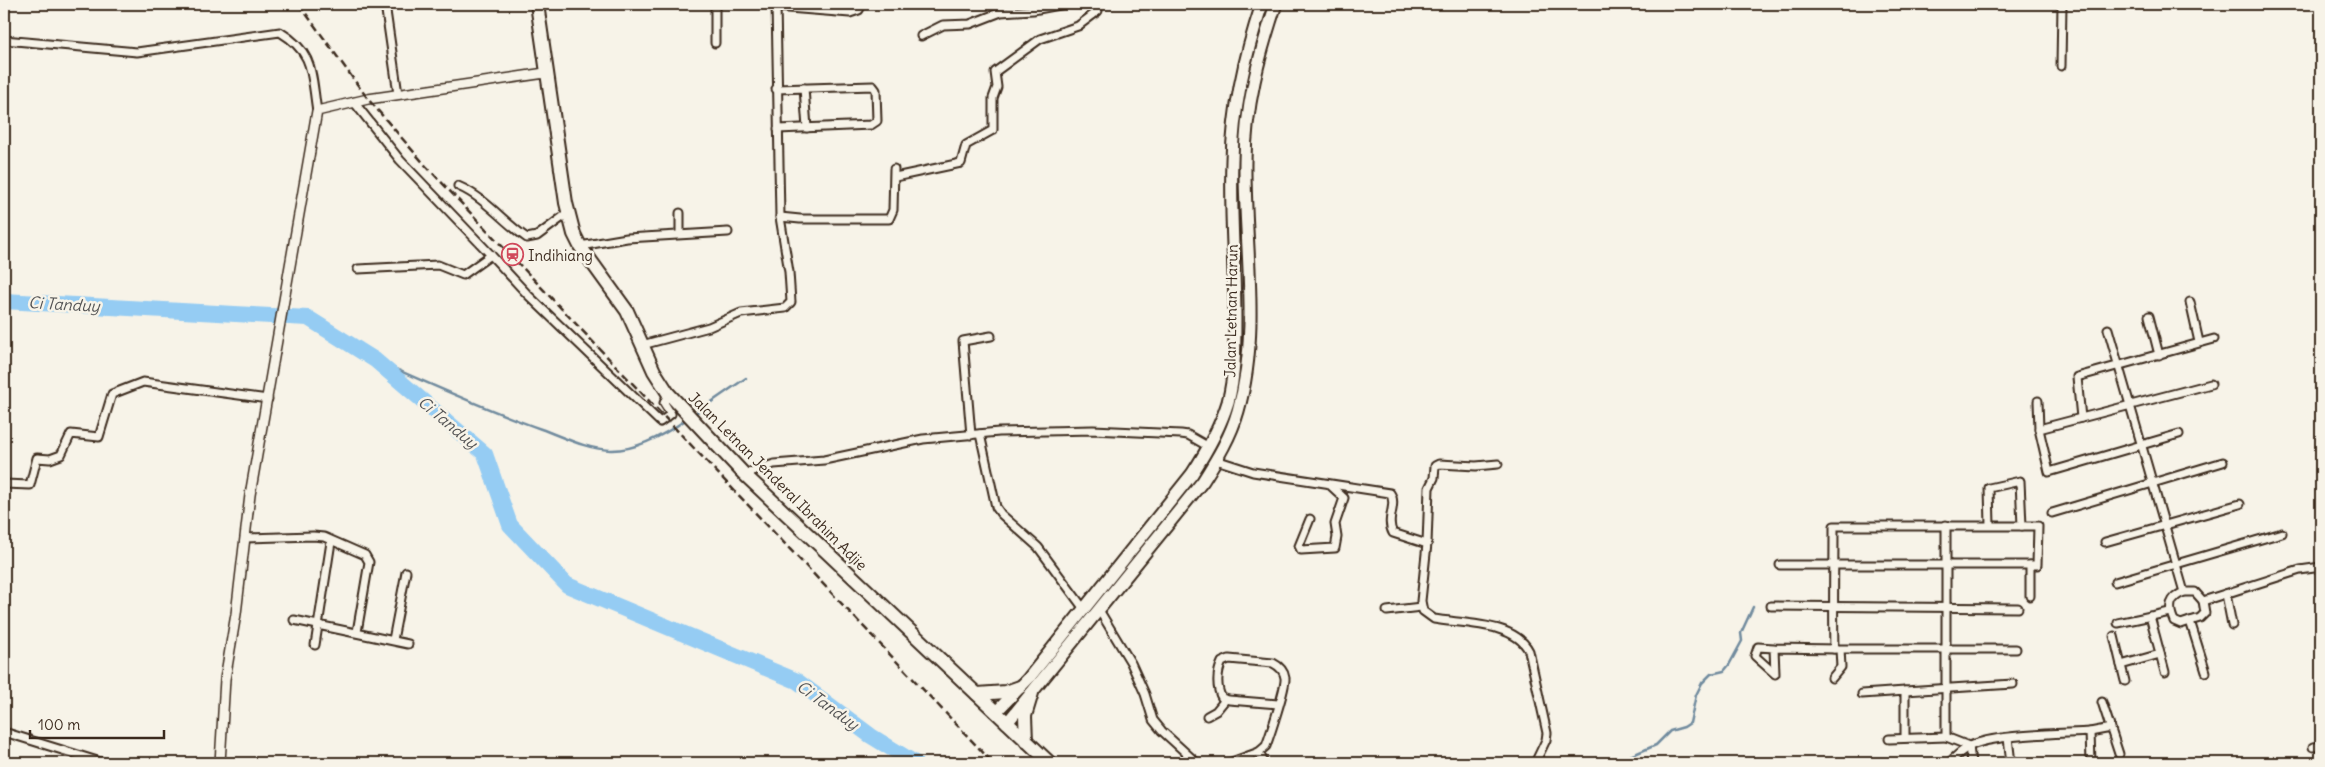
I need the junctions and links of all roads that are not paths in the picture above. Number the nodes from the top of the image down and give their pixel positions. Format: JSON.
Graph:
{"nodes":[{"id":1,"x":386,"y":4,"type":"edge"},
{"id":2,"x":536,"y":4,"type":"edge"},
{"id":3,"x":715,"y":4,"type":"edge"},
{"id":4,"x":862,"y":4,"type":"edge"},
{"id":5,"x":1001,"y":4,"type":"edge"},
{"id":6,"x":1066,"y":4,"type":"edge"},
{"id":7,"x":1093,"y":4,"type":"edge"},
{"id":8,"x":1262,"y":4,"type":"edge"},
{"id":9,"x":1276,"y":4,"type":"edge"},
{"id":10,"x":2062,"y":4,"type":"edge"},
{"id":11,"x":776,"y":5,"type":"edge"},
{"id":12,"x":1001,"y":12,"type":"junction"},
{"id":13,"x":921,"y":36,"type":"dead end"},
{"id":14,"x":4,"y":40,"type":"edge"},
{"id":15,"x":715,"y":43,"type":"dead end"},
{"id":16,"x":2061,"y":66,"type":"dead end"},
{"id":17,"x":1243,"y":68,"type":"junction"},
{"id":18,"x":1256,"y":70,"type":"junction"},
{"id":19,"x":545,"y":73,"type":"junction"},
{"id":20,"x":804,"y":88,"type":"junction"},
{"id":21,"x":776,"y":89,"type":"junction"},
{"id":22,"x":398,"y":94,"type":"junction"},
{"id":23,"x":354,"y":102,"type":"junction"},
{"id":24,"x":317,"y":110,"type":"junction"},
{"id":25,"x":807,"y":128,"type":"junction"},
{"id":26,"x":778,"y":130,"type":"junction"},
{"id":27,"x":894,"y":169,"type":"dead end"},
{"id":28,"x":895,"y":177,"type":"junction"},
{"id":29,"x":458,"y":186,"type":"dead end"},
{"id":30,"x":568,"y":213,"type":"junction"},
{"id":31,"x":680,"y":213,"type":"dead end"},
{"id":32,"x":780,"y":217,"type":"junction"},
{"id":33,"x":728,"y":232,"type":"dead end"},
{"id":34,"x":680,"y":234,"type":"junction"},
{"id":35,"x":580,"y":246,"type":"junction"},
{"id":36,"x":491,"y":255,"type":"junction"},
{"id":37,"x":358,"y":269,"type":"dead end"},
{"id":38,"x":2190,"y":302,"type":"dead end"},
{"id":39,"x":2149,"y":316,"type":"dead end"},
{"id":40,"x":2108,"y":329,"type":"dead end"},
{"id":41,"x":991,"y":336,"type":"dead end"},
{"id":42,"x":2214,"y":339,"type":"dead end"},
{"id":43,"x":2199,"y":342,"type":"junction"},
{"id":44,"x":642,"y":345,"type":"junction"},
{"id":45,"x":2159,"y":355,"type":"junction"},
{"id":46,"x":2119,"y":367,"type":"junction"},
{"id":47,"x":2211,"y":384,"type":"dead end"},
{"id":48,"x":668,"y":393,"type":"junction"},
{"id":49,"x":268,"y":399,"type":"junction"},
{"id":50,"x":2038,"y":401,"type":"dead end"},
{"id":51,"x":2128,"y":405,"type":"junction"},
{"id":52,"x":2081,"y":418,"type":"junction"},
{"id":53,"x":2039,"y":429,"type":"junction"},
{"id":54,"x":980,"y":434,"type":"junction"},
{"id":55,"x":2179,"y":434,"type":"dead end"},
{"id":56,"x":971,"y":435,"type":"junction"},
{"id":57,"x":2141,"y":444,"type":"junction"},
{"id":58,"x":1209,"y":447,"type":"junction"},
{"id":59,"x":1216,"y":460,"type":"junction"},
{"id":60,"x":2223,"y":462,"type":"dead end"},
{"id":61,"x":1498,"y":464,"type":"dead end"},
{"id":62,"x":744,"y":474,"type":"junction"},
{"id":63,"x":4,"y":484,"type":"edge"},
{"id":64,"x":2152,"y":484,"type":"junction"},
{"id":65,"x":1331,"y":486,"type":"junction"},
{"id":66,"x":1170,"y":501,"type":"junction"},
{"id":67,"x":2240,"y":504,"type":"dead end"},
{"id":68,"x":1180,"y":509,"type":"junction"},
{"id":69,"x":2052,"y":514,"type":"dead end"},
{"id":70,"x":1310,"y":519,"type":"dead end"},
{"id":71,"x":1946,"y":525,"type":"junction"},
{"id":72,"x":1990,"y":525,"type":"junction"},
{"id":73,"x":2164,"y":525,"type":"junction"},
{"id":74,"x":2022,"y":526,"type":"junction"},
{"id":75,"x":2282,"y":533,"type":"dead end"},
{"id":76,"x":245,"y":538,"type":"junction"},
{"id":77,"x":331,"y":542,"type":"junction"},
{"id":78,"x":2105,"y":542,"type":"dead end"},
{"id":79,"x":1427,"y":544,"type":"junction"},
{"id":80,"x":2175,"y":564,"type":"junction"},
{"id":81,"x":1780,"y":565,"type":"dead end"},
{"id":82,"x":1834,"y":565,"type":"junction"},
{"id":83,"x":1946,"y":565,"type":"junction"},
{"id":84,"x":2030,"y":565,"type":"junction"},
{"id":85,"x":2321,"y":567,"type":"edge"},
{"id":86,"x":406,"y":572,"type":"dead end"},
{"id":87,"x":2115,"y":582,"type":"dead end"},
{"id":88,"x":2184,"y":592,"type":"junction"},
{"id":89,"x":2226,"y":594,"type":"junction"},
{"id":90,"x":2030,"y":596,"type":"dead end"},
{"id":91,"x":2203,"y":601,"type":"junction"},
{"id":92,"x":1771,"y":606,"type":"dead end"},
{"id":93,"x":1421,"y":607,"type":"junction"},
{"id":94,"x":1833,"y":607,"type":"junction"},
{"id":95,"x":1946,"y":607,"type":"junction"},
{"id":96,"x":2018,"y":608,"type":"dead end"},
{"id":97,"x":1084,"y":609,"type":"junction"},
{"id":98,"x":1099,"y":610,"type":"junction"},
{"id":99,"x":1387,"y":610,"type":"dead end"},
{"id":100,"x":2170,"y":612,"type":"junction"},
{"id":101,"x":2150,"y":616,"type":"junction"},
{"id":102,"x":294,"y":620,"type":"dead end"},
{"id":103,"x":2190,"y":621,"type":"junction"},
{"id":104,"x":2118,"y":623,"type":"dead end"},
{"id":105,"x":2232,"y":625,"type":"dead end"},
{"id":106,"x":318,"y":626,"type":"junction"},
{"id":107,"x":356,"y":632,"type":"junction"},
{"id":108,"x":2114,"y":636,"type":"dead end"},
{"id":109,"x":393,"y":640,"type":"junction"},
{"id":110,"x":408,"y":644,"type":"dead end"},
{"id":111,"x":315,"y":645,"type":"dead end"},
{"id":112,"x":1774,"y":648,"type":"dead end"},
{"id":113,"x":1837,"y":649,"type":"junction"},
{"id":114,"x":2016,"y":649,"type":"dead end"},
{"id":115,"x":1945,"y":650,"type":"junction"},
{"id":116,"x":2160,"y":654,"type":"junction"},
{"id":117,"x":2121,"y":665,"type":"junction"},
{"id":118,"x":2165,"y":672,"type":"dead end"},
{"id":119,"x":2206,"y":672,"type":"dead end"},
{"id":120,"x":1832,"y":678,"type":"dead end"},
{"id":121,"x":2125,"y":681,"type":"dead end"},
{"id":122,"x":2013,"y":684,"type":"dead end"},
{"id":123,"x":1020,"y":687,"type":"junction"},
{"id":124,"x":1945,"y":689,"type":"junction"},
{"id":125,"x":1905,"y":691,"type":"junction"},
{"id":126,"x":1032,"y":693,"type":"junction"},
{"id":127,"x":977,"y":694,"type":"junction"},
{"id":128,"x":1862,"y":694,"type":"dead end"},
{"id":129,"x":1225,"y":700,"type":"junction"},
{"id":130,"x":2102,"y":702,"type":"dead end"},
{"id":131,"x":1278,"y":704,"type":"junction"},
{"id":132,"x":996,"y":712,"type":"junction"},
{"id":133,"x":1207,"y":716,"type":"dead end"},
{"id":134,"x":1007,"y":723,"type":"junction"},
{"id":135,"x":2110,"y":728,"type":"junction"},
{"id":136,"x":4,"y":732,"type":"edge"},
{"id":137,"x":2090,"y":732,"type":"junction"},
{"id":138,"x":1946,"y":737,"type":"junction"},
{"id":139,"x":1905,"y":738,"type":"junction"},
{"id":140,"x":2008,"y":738,"type":"junction"},
{"id":141,"x":1889,"y":739,"type":"dead end"},
{"id":142,"x":1026,"y":741,"type":"junction"},
{"id":143,"x":1969,"y":746,"type":"junction"},
{"id":144,"x":1259,"y":752,"type":"junction"},
{"id":145,"x":2119,"y":754,"type":"dead end"},
{"id":146,"x":104,"y":763,"type":"edge"},
{"id":147,"x":220,"y":763,"type":"edge"},
{"id":148,"x":1050,"y":763,"type":"edge"},
{"id":149,"x":1197,"y":763,"type":"edge"},
{"id":150,"x":1229,"y":763,"type":"edge"},
{"id":151,"x":1264,"y":763,"type":"edge"},
{"id":152,"x":1535,"y":763,"type":"edge"},
{"id":153,"x":1950,"y":763,"type":"edge"},
{"id":154,"x":1971,"y":763,"type":"edge"},
{"id":155,"x":2011,"y":763,"type":"edge"},
{"id":156,"x":2091,"y":763,"type":"edge"}],
"edges":[{"from":1,"to":22,"type":"street"},
{"from":2,"to":19,"type":"highway","name":"Jalan Letnan Jenderal Ibrahim Adjie"},
{"from":3,"to":15,"type":"street"},
{"from":4,"to":11,"type":"street"},
{"from":5,"to":12,"type":"street"},
{"from":6,"to":12,"type":"street"},
{"from":7,"to":28,"type":"street"},
{"from":8,"to":17,"type":"main road","name":"Jalan Letnan Harun"},
{"from":9,"to":18,"type":"main road","name":"Jalan Letnan Harun"},
{"from":10,"to":16,"type":"street"},
{"from":11,"to":21,"type":"street"},
{"from":12,"to":13,"type":"street"},
{"from":14,"to":24,"type":"street"},
{"from":17,"to":18,"type":"main road"},
{"from":17,"to":58,"type":"main road","name":"Jalan Letnan Harun"},
{"from":18,"to":59,"type":"main road","name":"Jalan Letnan Harun"},
{"from":19,"to":22,"type":"street"},
{"from":19,"to":30,"type":"highway","name":"Jalan Letnan Jenderal Ibrahim Adjie"},
{"from":20,"to":21,"type":"street"},
{"from":20,"to":25,"type":"street"},
{"from":20,"to":25,"type":"street"},
{"from":21,"to":26,"type":"street"},
{"from":22,"to":23,"type":"street"},
{"from":23,"to":24,"type":"street"},
{"from":23,"to":36,"type":"street"},
{"from":24,"to":49,"type":"street"},
{"from":25,"to":26,"type":"street"},
{"from":26,"to":32,"type":"street"},
{"from":27,"to":28,"type":"street"},
{"from":28,"to":32,"type":"street"},
{"from":29,"to":30,"type":"street"},
{"from":30,"to":35,"type":"highway","name":"Jalan Letnan Jenderal Ibrahim Adjie"},
{"from":31,"to":34,"type":"street"},
{"from":32,"to":44,"type":"street"},
{"from":33,"to":34,"type":"street"},
{"from":34,"to":35,"type":"street"},
{"from":35,"to":44,"type":"highway","name":"Jalan Letnan Jenderal Ibrahim Adjie"},
{"from":36,"to":37,"type":"street"},
{"from":36,"to":48,"type":"street"},
{"from":38,"to":43,"type":"street"},
{"from":39,"to":45,"type":"street"},
{"from":40,"to":46,"type":"street"},
{"from":41,"to":56,"type":"street"},
{"from":42,"to":43,"type":"street"},
{"from":43,"to":45,"type":"street"},
{"from":44,"to":48,"type":"highway","name":"Jalan Letnan Jenderal Ibrahim Adjie"},
{"from":45,"to":46,"type":"street"},
{"from":46,"to":51,"type":"street"},
{"from":46,"to":52,"type":"street"},
{"from":47,"to":51,"type":"street"},
{"from":48,"to":62,"type":"highway","name":"Jalan Letnan Jenderal Ibrahim Adjie"},
{"from":49,"to":63,"type":"street"},
{"from":49,"to":76,"type":"street"},
{"from":50,"to":53,"type":"street"},
{"from":51,"to":52,"type":"street"},
{"from":51,"to":57,"type":"street"},
{"from":52,"to":53,"type":"street"},
{"from":53,"to":57,"type":"street"},
{"from":54,"to":56,"type":"street"},
{"from":54,"to":58,"type":"street"},
{"from":54,"to":97,"type":"street"},
{"from":55,"to":57,"type":"street"},
{"from":56,"to":62,"type":"street"},
{"from":57,"to":64,"type":"street"},
{"from":58,"to":66,"type":"main road","name":"Jalan Letnan Harun"},
{"from":59,"to":65,"type":"street"},
{"from":59,"to":68,"type":"main road","name":"Jalan Letnan Harun"},
{"from":60,"to":64,"type":"street"},
{"from":61,"to":79,"type":"street"},
{"from":62,"to":127,"type":"highway","name":"Jalan Letnan Jenderal Ibrahim Adjie"},
{"from":64,"to":69,"type":"street"},
{"from":64,"to":73,"type":"street"},
{"from":65,"to":70,"type":"street"},
{"from":65,"to":79,"type":"street"},
{"from":66,"to":68,"type":"main road"},
{"from":66,"to":97,"type":"main road","name":"Jalan Letnan Harun"},
{"from":67,"to":73,"type":"street"},
{"from":68,"to":98,"type":"main road","name":"Jalan Letnan Harun"},
{"from":71,"to":72,"type":"street"},
{"from":71,"to":82,"type":"street"},
{"from":71,"to":83,"type":"street"},
{"from":72,"to":74,"type":"street"},
{"from":72,"to":74,"type":"street"},
{"from":73,"to":78,"type":"street"},
{"from":73,"to":80,"type":"street"},
{"from":74,"to":84,"type":"street"},
{"from":75,"to":80,"type":"street"},
{"from":76,"to":77,"type":"street"},
{"from":76,"to":147,"type":"street"},
{"from":77,"to":106,"type":"street"},
{"from":77,"to":107,"type":"street"},
{"from":79,"to":93,"type":"street"},
{"from":80,"to":87,"type":"street"},
{"from":80,"to":88,"type":"street"},
{"from":81,"to":82,"type":"street"},
{"from":82,"to":83,"type":"street"},
{"from":82,"to":94,"type":"street"},
{"from":83,"to":84,"type":"street"},
{"from":83,"to":95,"type":"street"},
{"from":84,"to":90,"type":"street"},
{"from":85,"to":89,"type":"street"},
{"from":86,"to":109,"type":"street"},
{"from":88,"to":91,"type":"street"},
{"from":88,"to":100,"type":"street"},
{"from":89,"to":91,"type":"street"},
{"from":89,"to":105,"type":"street"},
{"from":91,"to":103,"type":"street"},
{"from":92,"to":94,"type":"street"},
{"from":93,"to":99,"type":"street"},
{"from":93,"to":152,"type":"street"},
{"from":94,"to":95,"type":"street"},
{"from":94,"to":113,"type":"street"},
{"from":95,"to":96,"type":"street"},
{"from":95,"to":115,"type":"street"},
{"from":97,"to":123,"type":"main road","name":"Jalan Letnan Harun"},
{"from":98,"to":126,"type":"main road","name":"Jalan Letnan Harun"},
{"from":98,"to":149,"type":"street"},
{"from":100,"to":101,"type":"street"},
{"from":100,"to":103,"type":"street"},
{"from":101,"to":104,"type":"street"},
{"from":101,"to":116,"type":"street"},
{"from":102,"to":106,"type":"street"},
{"from":103,"to":119,"type":"street"},
{"from":106,"to":107,"type":"street"},
{"from":106,"to":111,"type":"street"},
{"from":107,"to":109,"type":"street"},
{"from":108,"to":117,"type":"street"},
{"from":109,"to":110,"type":"street"},
{"from":112,"to":113,"type":"street"},
{"from":113,"to":115,"type":"street"},
{"from":113,"to":120,"type":"street"},
{"from":114,"to":115,"type":"street"},
{"from":115,"to":124,"type":"street"},
{"from":116,"to":117,"type":"street"},
{"from":116,"to":118,"type":"street"},
{"from":117,"to":121,"type":"street"},
{"from":122,"to":124,"type":"street"},
{"from":123,"to":127,"type":"highway"},
{"from":123,"to":132,"type":"main road","name":"Jalan Letnan Harun"},
{"from":124,"to":125,"type":"street"},
{"from":124,"to":138,"type":"street"},
{"from":125,"to":128,"type":"street"},
{"from":125,"to":139,"type":"street"},
{"from":126,"to":134,"type":"main road","name":"Jalan Letnan Harun"},
{"from":126,"to":142,"type":"highway"},
{"from":127,"to":132,"type":"highway","name":"Jalan Letnan Jenderal Ibrahim Adjie"},
{"from":129,"to":131,"type":"street"},
{"from":129,"to":131,"type":"street"},
{"from":129,"to":133,"type":"street"},
{"from":130,"to":135,"type":"street"},
{"from":131,"to":144,"type":"street"},
{"from":132,"to":134,"type":"highway","name":"Jalan Letnan Jenderal Ibrahim Adjie"},
{"from":134,"to":142,"type":"highway","name":"Jalan Letnan Jenderal Ibrahim Adjie"},
{"from":135,"to":137,"type":"street"},
{"from":135,"to":145,"type":"street"},
{"from":136,"to":146,"type":"street"},
{"from":137,"to":140,"type":"street"},
{"from":137,"to":156,"type":"street"},
{"from":138,"to":139,"type":"street"},
{"from":138,"to":143,"type":"street"},
{"from":139,"to":141,"type":"street"},
{"from":140,"to":143,"type":"street"},
{"from":140,"to":155,"type":"street"},
{"from":142,"to":148,"type":"highway","name":"Jalan Letnan Jenderal Ibrahim Adjie"},
{"from":143,"to":153,"type":"street"},
{"from":143,"to":154,"type":"street"},
{"from":144,"to":150,"type":"street"},
{"from":144,"to":151,"type":"street"}]}
